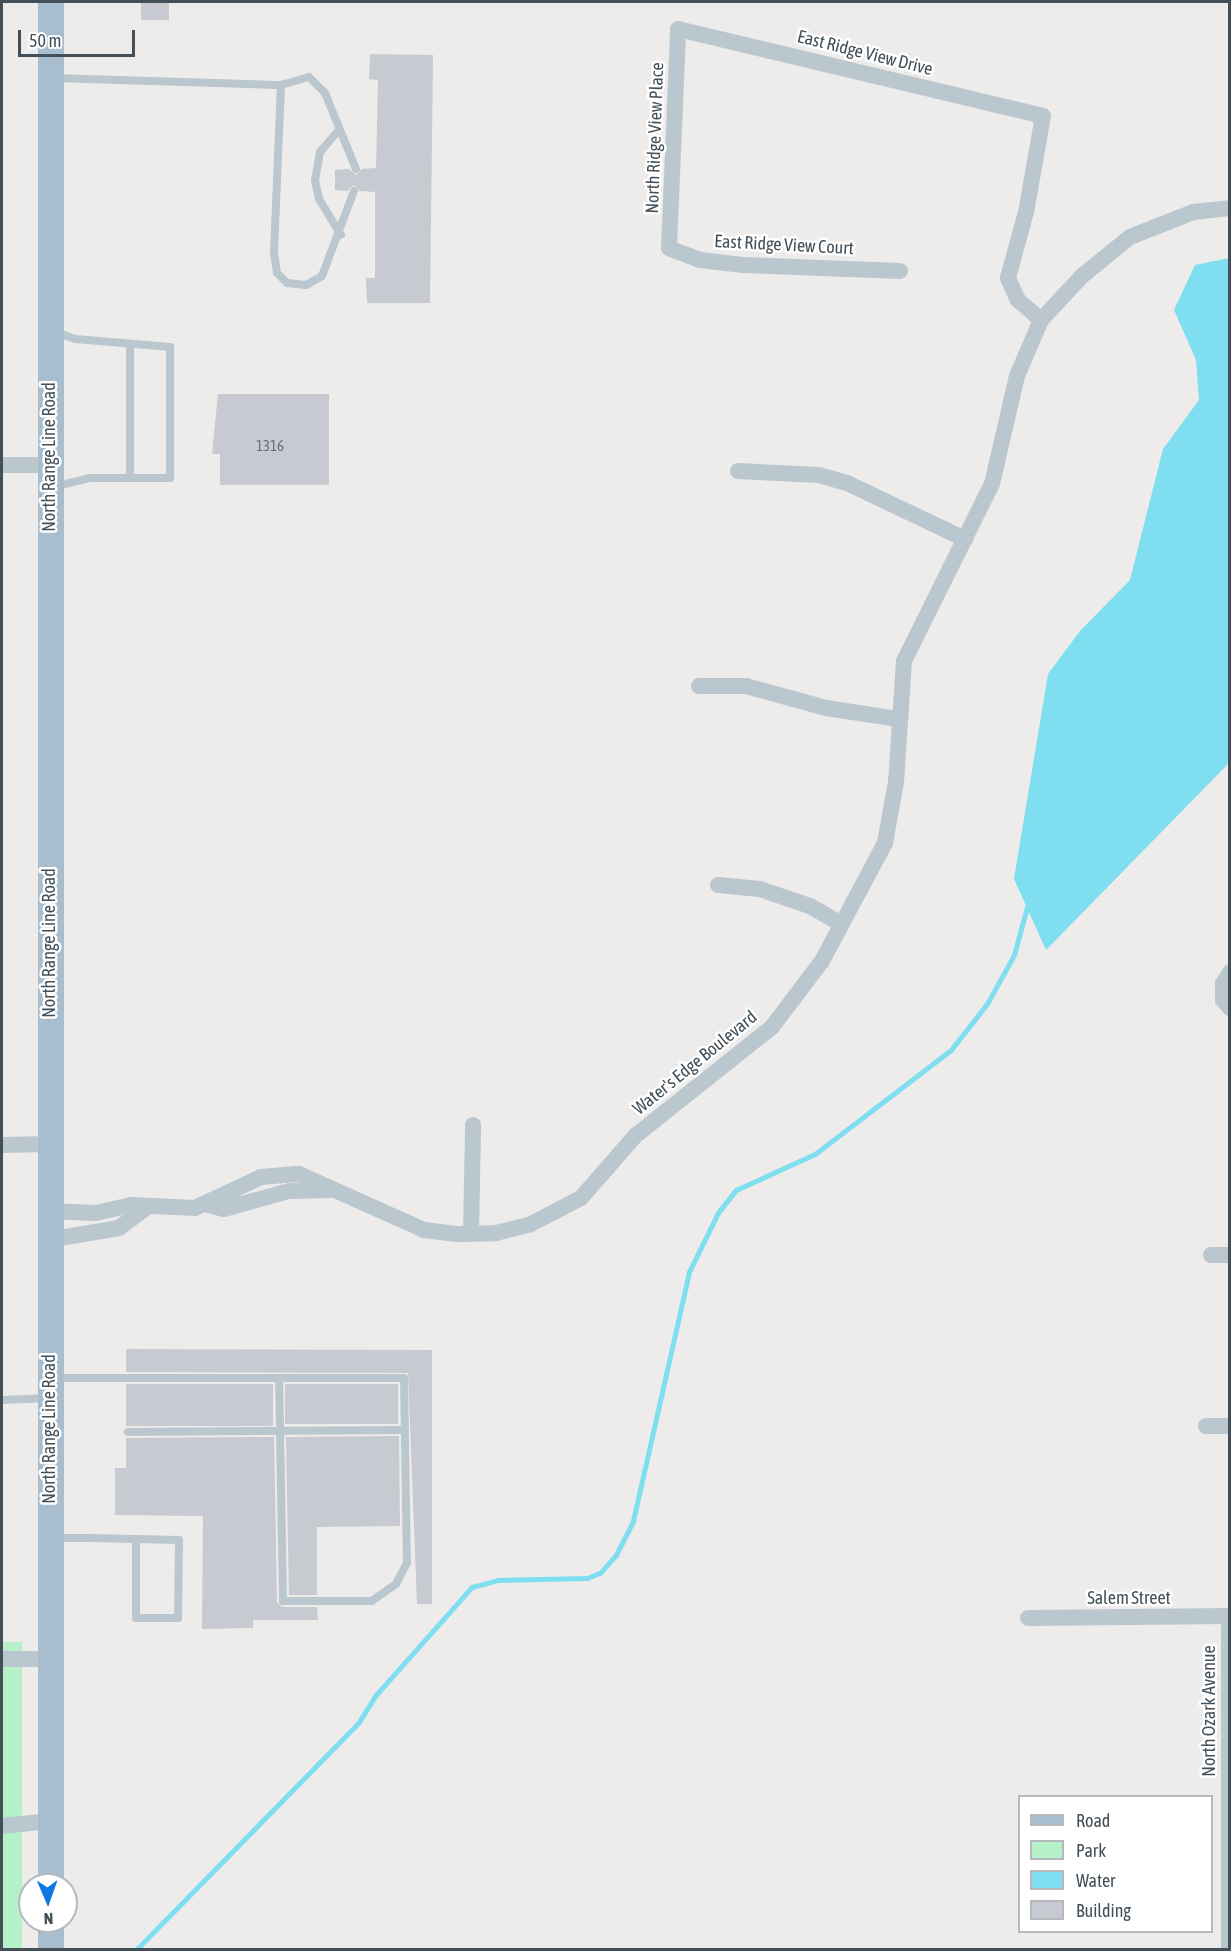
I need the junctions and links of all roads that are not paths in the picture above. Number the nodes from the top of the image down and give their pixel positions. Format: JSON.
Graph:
{"nodes":[{"id":1,"x":51,"y":2,"type":"edge"},
{"id":2,"x":58,"y":2,"type":"edge"},
{"id":3,"x":678,"y":29,"type":"joint"},
{"id":4,"x":51,"y":78,"type":"junction"},
{"id":5,"x":281,"y":85,"type":"junction"},
{"id":6,"x":338,"y":132,"type":"junction"},
{"id":7,"x":356,"y":169,"type":"dead end"},
{"id":8,"x":354,"y":191,"type":"dead end"},
{"id":9,"x":1230,"y":208,"type":"edge"},
{"id":10,"x":341,"y":235,"type":"junction"},
{"id":11,"x":669,"y":248,"type":"joint"},
{"id":12,"x":900,"y":271,"type":"dead end"},
{"id":13,"x":1041,"y":320,"type":"junction"},
{"id":14,"x":49,"y":329,"type":"junction"},
{"id":15,"x":130,"y":344,"type":"junction"},
{"id":16,"x":2,"y":465,"type":"edge"},
{"id":17,"x":738,"y":471,"type":"dead end"},
{"id":18,"x":49,"y":477,"type":"junction"},
{"id":19,"x":130,"y":478,"type":"junction"},
{"id":20,"x":964,"y":539,"type":"junction"},
{"id":21,"x":699,"y":686,"type":"dead end"},
{"id":22,"x":899,"y":719,"type":"junction"},
{"id":23,"x":718,"y":885,"type":"dead end"},
{"id":24,"x":840,"y":923,"type":"junction"},
{"id":25,"x":1230,"y":972,"type":"edge"},
{"id":26,"x":1227,"y":1004,"type":"edge"},
{"id":27,"x":473,"y":1125,"type":"dead end"},
{"id":28,"x":49,"y":1144,"type":"junction"},
{"id":29,"x":2,"y":1145,"type":"edge"},
{"id":30,"x":146,"y":1208,"type":"junction"},
{"id":31,"x":48,"y":1211,"type":"junction"},
{"id":32,"x":471,"y":1234,"type":"junction"},
{"id":33,"x":48,"y":1240,"type":"junction"},
{"id":34,"x":1211,"y":1255,"type":"dead end"},
{"id":35,"x":1230,"y":1255,"type":"edge"},
{"id":36,"x":279,"y":1378,"type":"junction"},
{"id":37,"x":49,"y":1388,"type":"junction"},
{"id":38,"x":2,"y":1400,"type":"edge"},
{"id":39,"x":1206,"y":1426,"type":"dead end"},
{"id":40,"x":1230,"y":1426,"type":"edge"},
{"id":41,"x":280,"y":1429,"type":"junction"},
{"id":42,"x":405,"y":1430,"type":"junction"},
{"id":43,"x":128,"y":1432,"type":"dead end"},
{"id":44,"x":49,"y":1538,"type":"junction"},
{"id":45,"x":136,"y":1539,"type":"junction"},
{"id":46,"x":1229,"y":1616,"type":"edge"},
{"id":47,"x":1028,"y":1618,"type":"dead end"},
{"id":48,"x":2,"y":1659,"type":"edge"},
{"id":49,"x":50,"y":1659,"type":"junction"},
{"id":50,"x":50,"y":1821,"type":"junction"},
{"id":51,"x":2,"y":1826,"type":"edge"},
{"id":52,"x":51,"y":1873,"type":"edge"},
{"id":53,"x":51,"y":1933,"type":"edge"},
{"id":54,"x":51,"y":1950,"type":"edge"},
{"id":55,"x":1229,"y":1950,"type":"edge"}],
"edges":[{"from":1,"to":2,"type":"lane"},
{"from":1,"to":4,"type":"main road","name":"North Range Line Road"},
{"from":3,"to":11,"type":"street","name":"North Ridge View Place"},
{"from":3,"to":13,"type":"street","name":"East Ridge View Drive"},
{"from":4,"to":5,"type":"lane"},
{"from":4,"to":14,"type":"main road","name":"North Range Line Road"},
{"from":5,"to":6,"type":"lane"},
{"from":5,"to":10,"type":"lane"},
{"from":6,"to":7,"type":"lane"},
{"from":6,"to":10,"type":"lane"},
{"from":8,"to":10,"type":"lane"},
{"from":9,"to":13,"type":"street","name":"Water's Edge Boulevard"},
{"from":11,"to":12,"type":"street","name":"East Ridge View Court"},
{"from":13,"to":20,"type":"street","name":"Water's Edge Boulevard"},
{"from":14,"to":15,"type":"lane"},
{"from":14,"to":18,"type":"main road","name":"North Range Line Road"},
{"from":15,"to":19,"type":"lane"},
{"from":15,"to":19,"type":"lane"},
{"from":16,"to":18,"type":"street"},
{"from":17,"to":20,"type":"street"},
{"from":18,"to":19,"type":"lane"},
{"from":18,"to":28,"type":"main road","name":"North Range Line Road"},
{"from":20,"to":22,"type":"street","name":"Water's Edge Boulevard"},
{"from":21,"to":22,"type":"street"},
{"from":22,"to":24,"type":"street","name":"Water's Edge Boulevard"},
{"from":23,"to":24,"type":"street"},
{"from":24,"to":32,"type":"street","name":"Water's Edge Boulevard"},
{"from":25,"to":26,"type":"street"},
{"from":27,"to":32,"type":"street"},
{"from":28,"to":29,"type":"street"},
{"from":28,"to":31,"type":"main road","name":"North Range Line Road"},
{"from":30,"to":31,"type":"street","name":"Water's Edge Boulevard"},
{"from":30,"to":32,"type":"street","name":"Water's Edge Boulevard"},
{"from":30,"to":33,"type":"street"},
{"from":31,"to":33,"type":"main road","name":"North Range Line Road"},
{"from":33,"to":37,"type":"main road","name":"North Range Line Road"},
{"from":34,"to":35,"type":"street"},
{"from":36,"to":37,"type":"lane"},
{"from":36,"to":41,"type":"lane"},
{"from":36,"to":42,"type":"lane"},
{"from":37,"to":38,"type":"lane"},
{"from":37,"to":44,"type":"main road","name":"North Range Line Road"},
{"from":39,"to":40,"type":"street"},
{"from":41,"to":42,"type":"lane"},
{"from":41,"to":42,"type":"lane"},
{"from":41,"to":43,"type":"lane"},
{"from":44,"to":45,"type":"lane"},
{"from":44,"to":49,"type":"main road","name":"North Range Line Road"},
{"from":45,"to":45,"type":"lane"},
{"from":46,"to":47,"type":"street","name":"Salem Street"},
{"from":46,"to":55,"type":"street","name":"North Ozark Avenue"},
{"from":48,"to":49,"type":"street"},
{"from":49,"to":50,"type":"main road","name":"North Range Line Road"},
{"from":50,"to":51,"type":"street"},
{"from":50,"to":52,"type":"main road","name":"North Range Line Road"},
{"from":53,"to":54,"type":"main road"}]}
